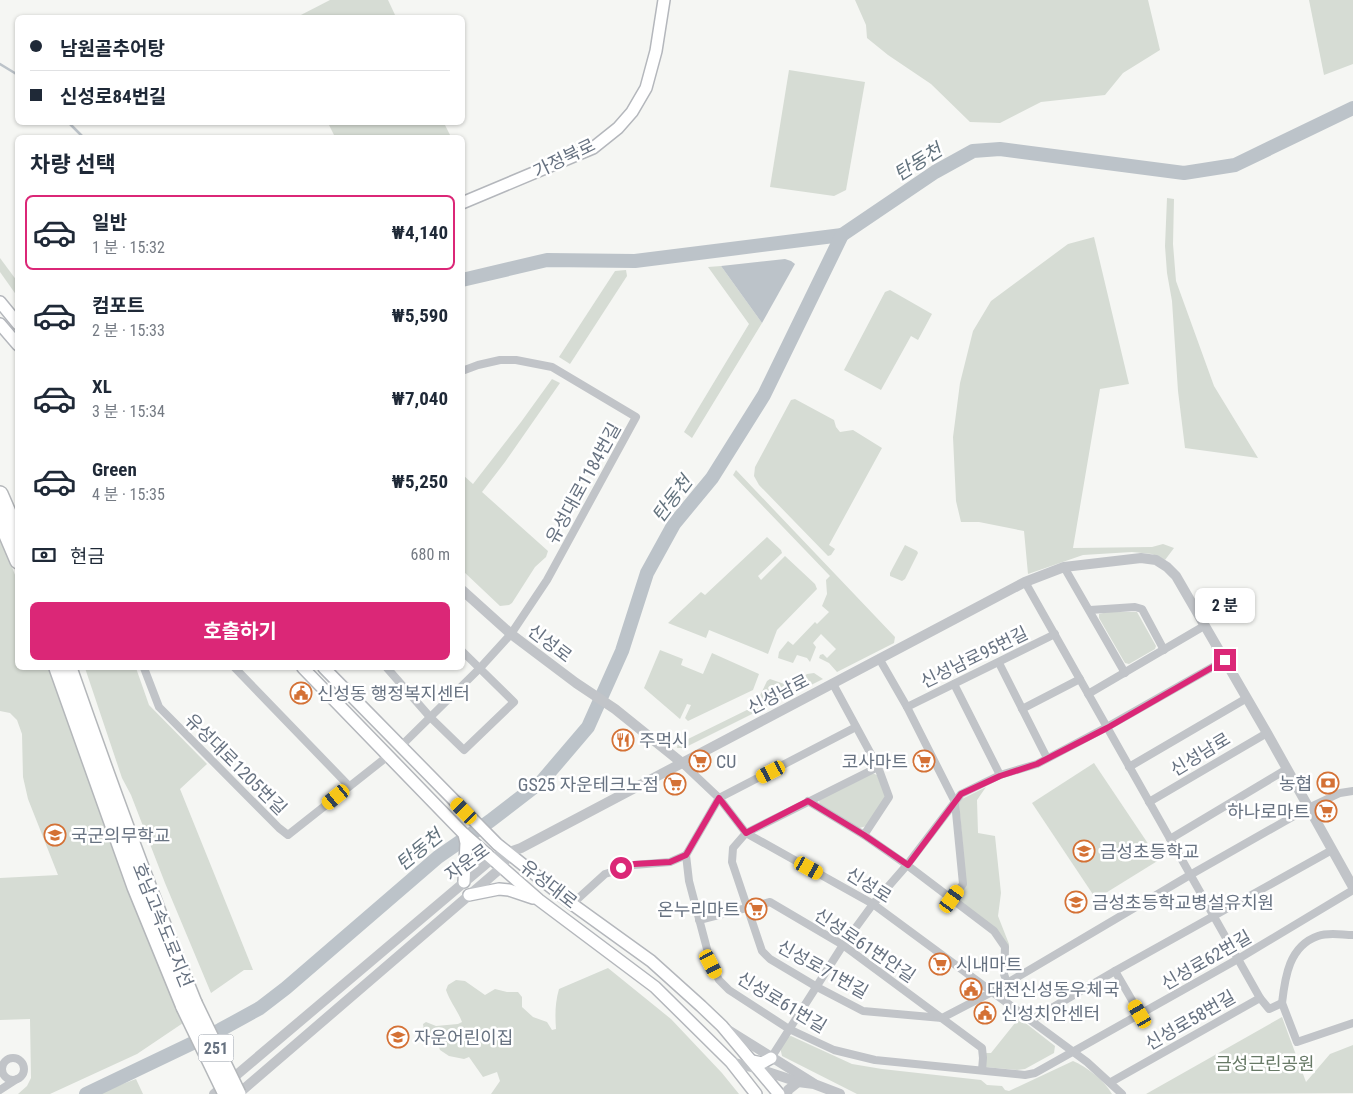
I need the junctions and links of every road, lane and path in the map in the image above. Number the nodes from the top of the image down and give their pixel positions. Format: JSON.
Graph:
{"nodes":[{"id":1,"x":664,"y":0,"type":"edge"},
{"id":2,"x":465,"y":202,"type":"edge"},
{"id":3,"x":0,"y":302,"type":"edge"},
{"id":4,"x":15,"y":320,"type":"edge"},
{"id":5,"x":0,"y":324,"type":"edge"},
{"id":6,"x":15,"y":342,"type":"edge"},
{"id":7,"x":465,"y":370,"type":"edge"},
{"id":8,"x":0,"y":494,"type":"edge"},
{"id":9,"x":0,"y":518,"type":"edge"},
{"id":10,"x":15,"y":527,"type":"edge"},
{"id":11,"x":15,"y":554,"type":"edge"},
{"id":12,"x":1064,"y":567,"type":"junction"},
{"id":13,"x":1025,"y":582,"type":"junction"},
{"id":14,"x":465,"y":593,"type":"edge"},
{"id":15,"x":1090,"y":610,"type":"junction"},
{"id":16,"x":1204,"y":626,"type":"junction"},
{"id":17,"x":511,"y":634,"type":"junction"},
{"id":18,"x":1054,"y":634,"type":"junction"},
{"id":19,"x":1164,"y":650,"type":"junction"},
{"id":20,"x":465,"y":654,"type":"edge"},
{"id":21,"x":880,"y":660,"type":"junction"},
{"id":22,"x":1225,"y":660,"type":"junction"},
{"id":23,"x":998,"y":663,"type":"junction"},
{"id":24,"x":480,"y":668,"type":"junction"},
{"id":25,"x":58,"y":670,"type":"edge"},
{"id":26,"x":70,"y":670,"type":"edge"},
{"id":27,"x":145,"y":670,"type":"edge"},
{"id":28,"x":237,"y":670,"type":"edge"},
{"id":29,"x":305,"y":670,"type":"edge"},
{"id":30,"x":326,"y":670,"type":"edge"},
{"id":31,"x":389,"y":670,"type":"edge"},
{"id":32,"x":1125,"y":673,"type":"junction"},
{"id":33,"x":1080,"y":679,"type":"junction"},
{"id":34,"x":834,"y":684,"type":"junction"},
{"id":35,"x":954,"y":684,"type":"junction"},
{"id":36,"x":1088,"y":694,"type":"junction"},
{"id":37,"x":1247,"y":698,"type":"junction"},
{"id":38,"x":907,"y":707,"type":"junction"},
{"id":39,"x":1022,"y":709,"type":"junction"},
{"id":40,"x":430,"y":716,"type":"junction"},
{"id":41,"x":856,"y":728,"type":"junction"},
{"id":42,"x":1107,"y":728,"type":"junction"},
{"id":43,"x":1267,"y":733,"type":"junction"},
{"id":44,"x":400,"y":746,"type":"junction"},
{"id":45,"x":388,"y":756,"type":"junction"},
{"id":46,"x":1047,"y":758,"type":"junction"},
{"id":47,"x":682,"y":763,"type":"junction"},
{"id":48,"x":878,"y":767,"type":"junction"},
{"id":49,"x":1130,"y":767,"type":"junction"},
{"id":50,"x":1286,"y":769,"type":"junction"},
{"id":51,"x":1000,"y":776,"type":"junction"},
{"id":52,"x":350,"y":786,"type":"junction"},
{"id":53,"x":1353,"y":791,"type":"edge"},
{"id":54,"x":719,"y":798,"type":"junction"},
{"id":55,"x":808,"y":801,"type":"junction"},
{"id":56,"x":955,"y":802,"type":"junction"},
{"id":57,"x":1150,"y":802,"type":"junction"},
{"id":58,"x":1308,"y":808,"type":"junction"},
{"id":59,"x":746,"y":833,"type":"junction"},
{"id":60,"x":464,"y":834,"type":"junction"},
{"id":61,"x":864,"y":835,"type":"junction"},
{"id":62,"x":1170,"y":839,"type":"junction"},
{"id":63,"x":1332,"y":850,"type":"junction"},
{"id":64,"x":509,"y":854,"type":"junction"},
{"id":65,"x":686,"y":855,"type":"junction"},
{"id":66,"x":489,"y":856,"type":"junction"},
{"id":67,"x":908,"y":865,"type":"junction"},
{"id":68,"x":502,"y":867,"type":"junction"},
{"id":69,"x":1190,"y":875,"type":"junction"},
{"id":70,"x":464,"y":882,"type":"junction"},
{"id":71,"x":1353,"y":889,"type":"edge"},
{"id":72,"x":469,"y":895,"type":"junction"},
{"id":73,"x":952,"y":899,"type":"junction"},
{"id":74,"x":539,"y":900,"type":"junction"},
{"id":75,"x":572,"y":904,"type":"junction"},
{"id":76,"x":873,"y":904,"type":"junction"},
{"id":77,"x":748,"y":908,"type":"junction"},
{"id":78,"x":1214,"y":916,"type":"junction"},
{"id":79,"x":699,"y":920,"type":"junction"},
{"id":80,"x":1353,"y":935,"type":"edge"},
{"id":81,"x":844,"y":945,"type":"junction"},
{"id":82,"x":1238,"y":959,"type":"junction"},
{"id":83,"x":1115,"y":971,"type":"junction"},
{"id":84,"x":1007,"y":984,"type":"junction"},
{"id":85,"x":817,"y":987,"type":"junction"},
{"id":86,"x":992,"y":992,"type":"junction"},
{"id":87,"x":1260,"y":998,"type":"junction"},
{"id":88,"x":1282,"y":1003,"type":"junction"},
{"id":89,"x":189,"y":1005,"type":"junction"},
{"id":90,"x":1140,"y":1014,"type":"junction"},
{"id":91,"x":942,"y":1018,"type":"junction"},
{"id":92,"x":1031,"y":1020,"type":"junction"},
{"id":93,"x":1353,"y":1023,"type":"edge"},
{"id":94,"x":722,"y":1026,"type":"junction"},
{"id":95,"x":789,"y":1028,"type":"junction"},
{"id":96,"x":1072,"y":1053,"type":"junction"},
{"id":97,"x":771,"y":1058,"type":"junction"},
{"id":98,"x":731,"y":1062,"type":"junction"},
{"id":99,"x":756,"y":1065,"type":"junction"},
{"id":100,"x":2,"y":1067,"type":"edge"},
{"id":101,"x":982,"y":1070,"type":"junction"},
{"id":102,"x":18,"y":1079,"type":"junction"},
{"id":103,"x":798,"y":1082,"type":"junction"},
{"id":104,"x":1111,"y":1082,"type":"junction"},
{"id":105,"x":814,"y":1084,"type":"junction"},
{"id":106,"x":0,"y":1090,"type":"edge"},
{"id":107,"x":214,"y":1094,"type":"edge"},
{"id":108,"x":226,"y":1094,"type":"edge"},
{"id":109,"x":238,"y":1094,"type":"edge"},
{"id":110,"x":756,"y":1094,"type":"edge"},
{"id":111,"x":779,"y":1094,"type":"edge"},
{"id":112,"x":786,"y":1094,"type":"edge"},
{"id":113,"x":840,"y":1094,"type":"edge"},
{"id":114,"x":1122,"y":1094,"type":"edge"}],
"edges":[{"from":1,"to":2,"type":"main road","name":"가정북로"},
{"from":3,"to":4,"type":"main road"},
{"from":5,"to":6,"type":"main road"},
{"from":7,"to":17,"type":"street","name":"유성대로1184번길"},
{"from":8,"to":10,"type":"highway"},
{"from":9,"to":11,"type":"highway"},
{"from":12,"to":13,"type":"street","name":"신성남로"},
{"from":12,"to":15,"type":"street"},
{"from":12,"to":16,"type":"street","name":"신성남로"},
{"from":13,"to":18,"type":"street","name":"신성남로95번길"},
{"from":13,"to":21,"type":"street","name":"신성남로"},
{"from":14,"to":17,"type":"street","name":"신성로"},
{"from":15,"to":19,"type":"street"},
{"from":15,"to":32,"type":"street"},
{"from":16,"to":19,"type":"street"},
{"from":16,"to":22,"type":"street","name":"신성남로"},
{"from":17,"to":24,"type":"street","name":"유성대로1184번길"},
{"from":17,"to":47,"type":"street","name":"신성로"},
{"from":18,"to":23,"type":"street","name":"신성남로95번길"},
{"from":18,"to":33,"type":"street","name":"신성남로95번길"},
{"from":19,"to":32,"type":"street"},
{"from":20,"to":24,"type":"street"},
{"from":21,"to":34,"type":"street","name":"신성남로"},
{"from":21,"to":38,"type":"street"},
{"from":22,"to":37,"type":"street","name":"신성남로"},
{"from":22,"to":42,"type":"street"},
{"from":23,"to":35,"type":"street","name":"신성남로95번길"},
{"from":23,"to":39,"type":"street"},
{"from":24,"to":40,"type":"street","name":"유성대로1184번길"},
{"from":24,"to":40,"type":"street"},
{"from":25,"to":89,"type":"highway","name":"호남고속도로지선","number":"251"},
{"from":26,"to":89,"type":"highway","name":"호남고속도로지선","number":"251"},
{"from":27,"to":52,"type":"street","name":"유성대로1205번길"},
{"from":28,"to":52,"type":"street"},
{"from":29,"to":45,"type":"main road","name":"유성대로"},
{"from":30,"to":44,"type":"main road","name":"유성대로"},
{"from":31,"to":40,"type":"street"},
{"from":32,"to":36,"type":"street"},
{"from":33,"to":36,"type":"street","name":"신성남로95번길"},
{"from":33,"to":39,"type":"street"},
{"from":34,"to":41,"type":"street"},
{"from":34,"to":47,"type":"street","name":"신성남로"},
{"from":35,"to":38,"type":"street","name":"신성남로95번길"},
{"from":35,"to":51,"type":"street"},
{"from":36,"to":42,"type":"street","name":"신성남로95번길"},
{"from":37,"to":43,"type":"street","name":"신성남로"},
{"from":37,"to":49,"type":"street","name":"신성남로"},
{"from":38,"to":56,"type":"street"},
{"from":39,"to":46,"type":"street"},
{"from":40,"to":44,"type":"street","name":"유성대로1184번길"},
{"from":41,"to":48,"type":"street"},
{"from":41,"to":54,"type":"street"},
{"from":42,"to":46,"type":"street"},
{"from":42,"to":49,"type":"street","name":"신성남로95번길"},
{"from":43,"to":50,"type":"street","name":"신성남로"},
{"from":43,"to":57,"type":"street","name":"신성남로"},
{"from":44,"to":64,"type":"main road","name":"유성대로"},
{"from":45,"to":52,"type":"street","name":"유성대로1205번길"},
{"from":45,"to":60,"type":"main road","name":"유성대로"},
{"from":46,"to":51,"type":"street"},
{"from":47,"to":54,"type":"street","name":"신성로"},
{"from":47,"to":64,"type":"street","name":"신성남로"},
{"from":48,"to":55,"type":"street"},
{"from":48,"to":61,"type":"street"},
{"from":49,"to":57,"type":"street","name":"신성남로95번길"},
{"from":50,"to":58,"type":"street","name":"신성남로"},
{"from":50,"to":62,"type":"street"},
{"from":51,"to":56,"type":"street"},
{"from":53,"to":58,"type":"street"},
{"from":54,"to":59,"type":"street","name":"신성로"},
{"from":54,"to":65,"type":"street"},
{"from":55,"to":59,"type":"street"},
{"from":55,"to":61,"type":"street"},
{"from":56,"to":67,"type":"street"},
{"from":56,"to":73,"type":"street"},
{"from":57,"to":62,"type":"street","name":"신성남로95번길"},
{"from":58,"to":63,"type":"street","name":"신성남로"},
{"from":58,"to":69,"type":"street"},
{"from":59,"to":76,"type":"street","name":"신성로"},
{"from":59,"to":77,"type":"street","name":"신성로71번길"},
{"from":60,"to":66,"type":"main road","name":"유성대로"},
{"from":60,"to":70,"type":"main road"},
{"from":61,"to":67,"type":"street"},
{"from":62,"to":69,"type":"street","name":"신성남로95번길"},
{"from":63,"to":71,"type":"street","name":"신성남로"},
{"from":63,"to":78,"type":"street"},
{"from":64,"to":66,"type":"street","name":"자운로"},
{"from":64,"to":68,"type":"street","name":"자운로"},
{"from":64,"to":75,"type":"main road","name":"유성대로"},
{"from":65,"to":75,"type":"street"},
{"from":65,"to":79,"type":"street","name":"신성로61번길"},
{"from":66,"to":68,"type":"main road","name":"유성대로"},
{"from":66,"to":70,"type":"street","name":"자운로"},
{"from":67,"to":73,"type":"street"},
{"from":67,"to":76,"type":"street"},
{"from":68,"to":72,"type":"street","name":"자운로"},
{"from":68,"to":74,"type":"main road","name":"유성대로"},
{"from":69,"to":78,"type":"street","name":"신성남로95번길"},
{"from":69,"to":84,"type":"street"},
{"from":70,"to":107,"type":"street","name":"자운로"},
{"from":71,"to":82,"type":"street","name":"신성로62번길"},
{"from":72,"to":74,"type":"main road"},
{"from":72,"to":109,"type":"street","name":"자운로"},
{"from":73,"to":84,"type":"street"},
{"from":74,"to":98,"type":"main road","name":"유성대로"},
{"from":75,"to":94,"type":"main road","name":"유성대로"},
{"from":76,"to":81,"type":"street"},
{"from":76,"to":86,"type":"street","name":"신성로"},
{"from":77,"to":79,"type":"street","name":"신성로61번안길"},
{"from":77,"to":81,"type":"street","name":"신성로61번안길"},
{"from":77,"to":85,"type":"street","name":"신성로71번길"},
{"from":78,"to":82,"type":"street","name":"신성남로95번길"},
{"from":78,"to":83,"type":"street"},
{"from":79,"to":95,"type":"street","name":"신성로61번길"},
{"from":80,"to":88,"type":"street"},
{"from":81,"to":85,"type":"street"},
{"from":81,"to":91,"type":"street","name":"신성로61번안길"},
{"from":82,"to":87,"type":"street","name":"신성남로95번길"},
{"from":82,"to":90,"type":"street","name":"신성로62번길"},
{"from":83,"to":90,"type":"street"},
{"from":83,"to":92,"type":"street"},
{"from":84,"to":86,"type":"street"},
{"from":85,"to":91,"type":"street","name":"신성로71번길"},
{"from":85,"to":95,"type":"street"},
{"from":86,"to":91,"type":"street"},
{"from":86,"to":92,"type":"street","name":"신성로"},
{"from":87,"to":88,"type":"street","name":"신성로58번길"},
{"from":87,"to":104,"type":"street","name":"신성로58번길"},
{"from":88,"to":93,"type":"street"},
{"from":89,"to":108,"type":"highway","name":"호남고속도로지선","number":"251","bridge":true},
{"from":89,"to":109,"type":"highway","name":"호남고속도로지선","number":"251","bridge":true},
{"from":90,"to":96,"type":"street","name":"신성로62번길"},
{"from":91,"to":101,"type":"street","name":"신성로61번안길"},
{"from":92,"to":96,"type":"street","name":"신성로"},
{"from":94,"to":97,"type":"street"},
{"from":94,"to":99,"type":"main road","name":"유성대로"},
{"from":95,"to":97,"type":"street"},
{"from":95,"to":101,"type":"street","name":"신성로61번길"},
{"from":96,"to":101,"type":"street","name":"신성로61번길"},
{"from":96,"to":104,"type":"street","name":"신성로"},
{"from":97,"to":99,"type":"main road"},
{"from":97,"to":105,"type":"street"},
{"from":98,"to":99,"type":"street"},
{"from":98,"to":110,"type":"main road","name":"유성대로"},
{"from":99,"to":103,"type":"street"},
{"from":99,"to":111,"type":"main road","name":"유성대로"},
{"from":100,"to":102,"type":"street"},
{"from":100,"to":102,"type":"street"},
{"from":102,"to":106,"type":"street"},
{"from":103,"to":105,"type":"street"},
{"from":103,"to":112,"type":"street"},
{"from":104,"to":114,"type":"street","name":"신성로"},
{"from":105,"to":113,"type":"street"}]}
